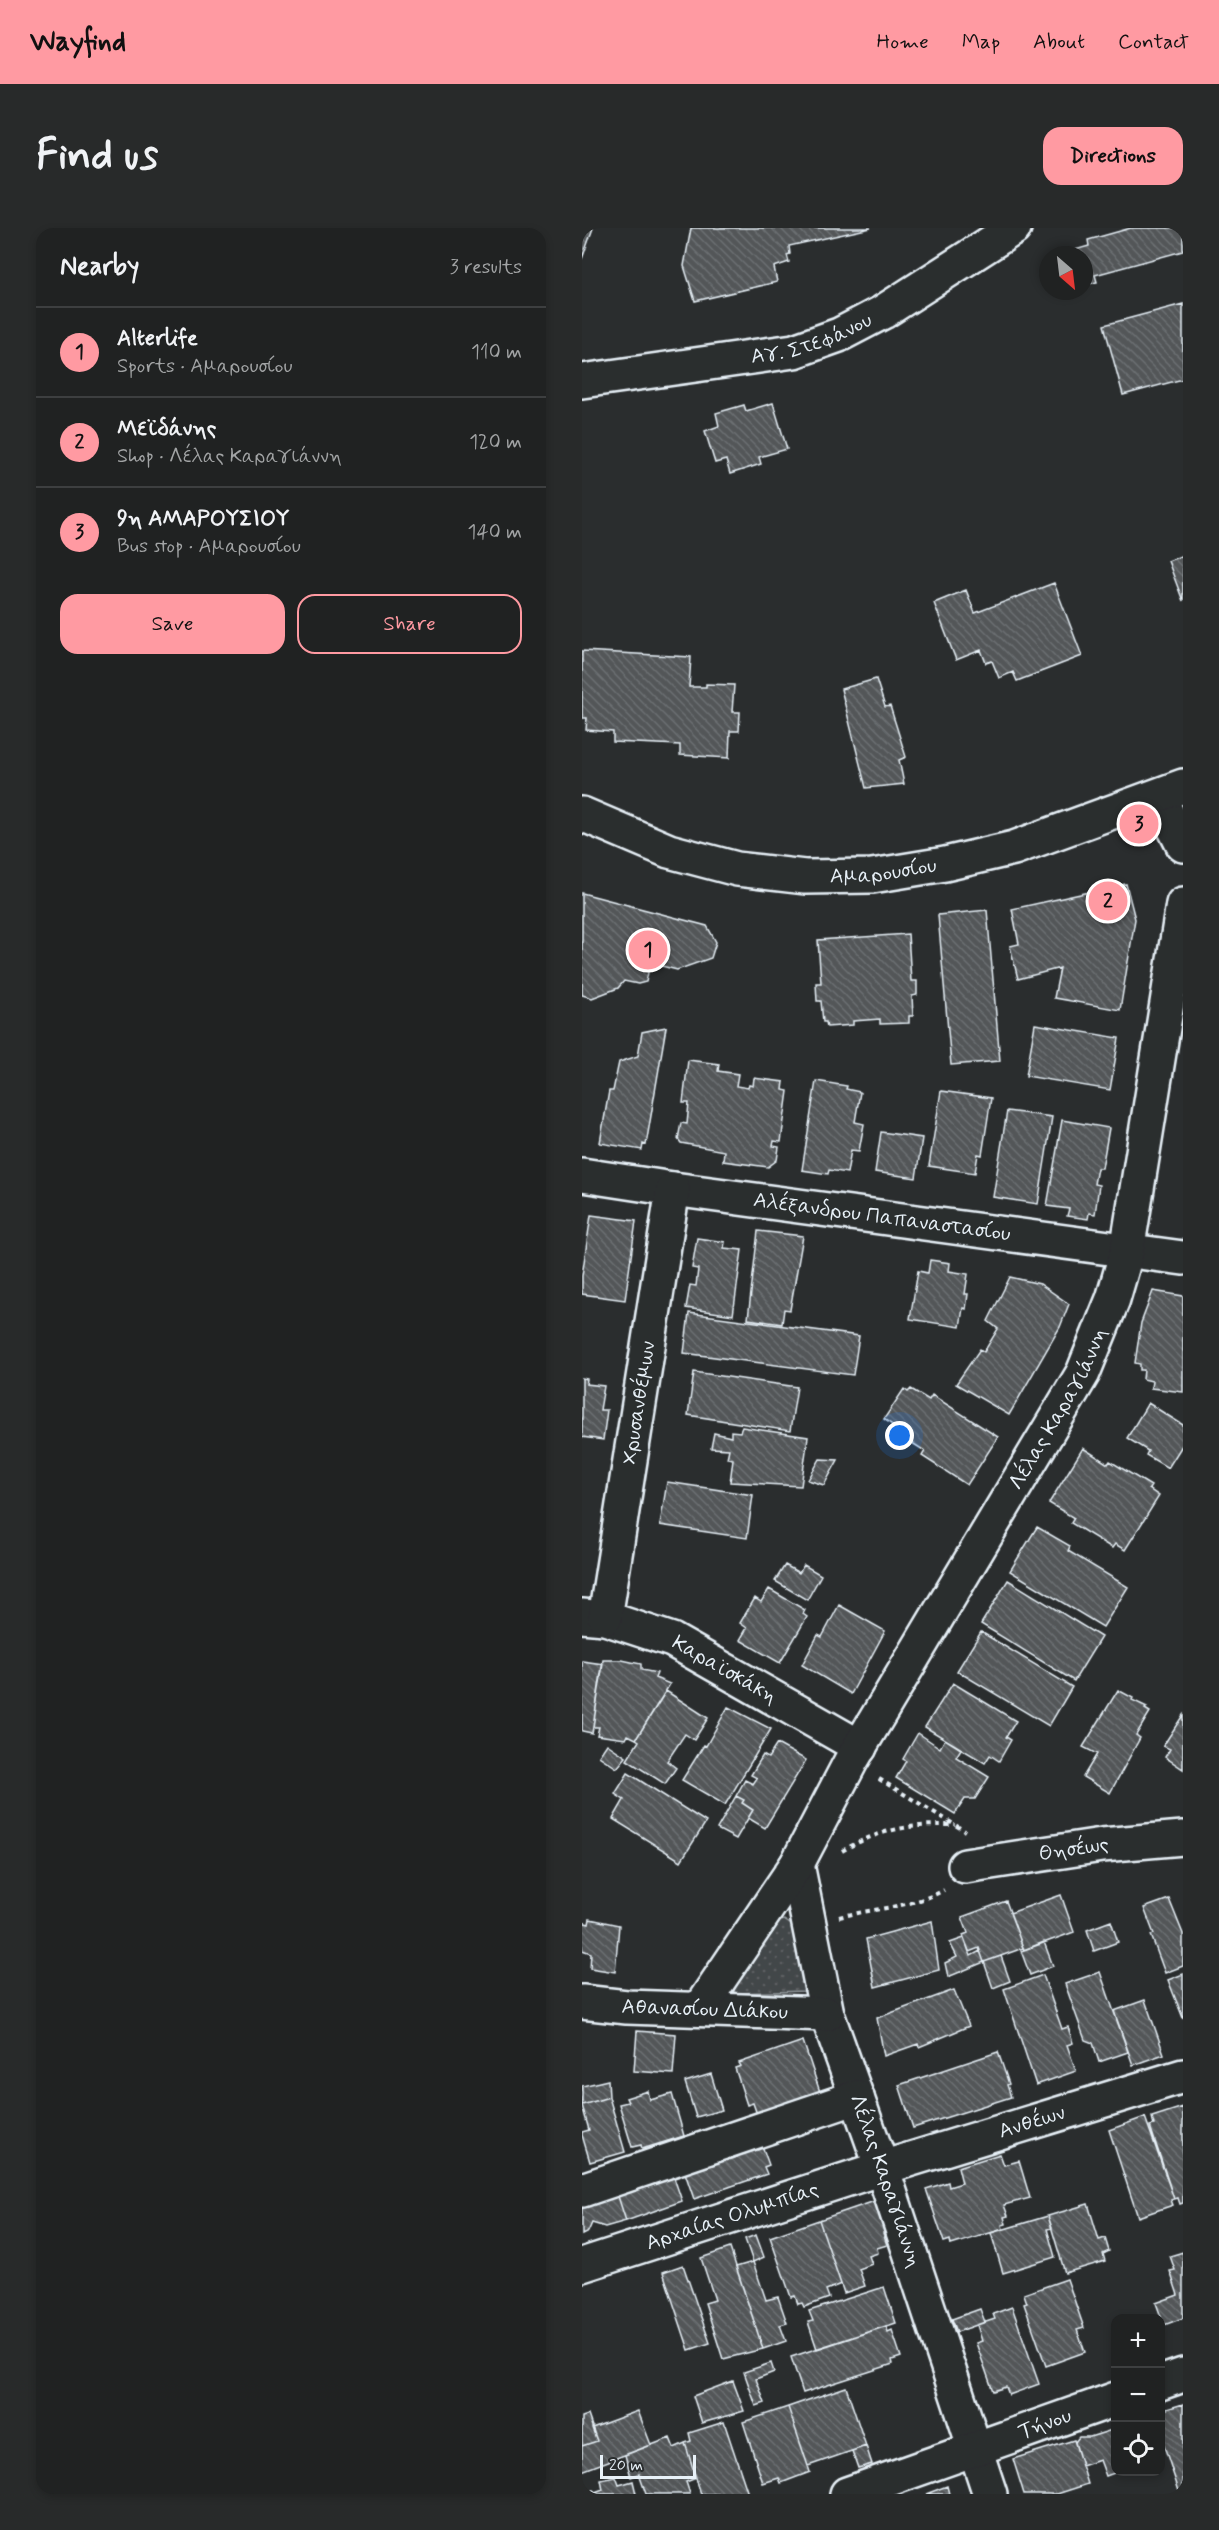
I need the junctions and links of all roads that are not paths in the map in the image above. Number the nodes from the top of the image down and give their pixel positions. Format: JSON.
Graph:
{"nodes":[{"id":1,"x":1014,"y":228,"type":"edge"},
{"id":2,"x":582,"y":381,"type":"edge"},
{"id":3,"x":1171,"y":791,"type":"edge"},
{"id":4,"x":582,"y":814,"type":"edge"},
{"id":5,"x":1183,"y":845,"type":"edge"},
{"id":6,"x":1183,"y":904,"type":"edge"},
{"id":7,"x":582,"y":1175,"type":"edge"},
{"id":8,"x":674,"y":1189,"type":"junction"},
{"id":9,"x":1127,"y":1251,"type":"junction"},
{"id":10,"x":1183,"y":1258,"type":"edge"},
{"id":11,"x":594,"y":1617,"type":"edge"},
{"id":12,"x":855,"y":1754,"type":"junction"},
{"id":13,"x":1183,"y":1838,"type":"edge"},
{"id":14,"x":965,"y":1866,"type":"road end"},
{"id":15,"x":798,"y":1870,"type":"junction"},
{"id":16,"x":582,"y":2002,"type":"edge"},
{"id":17,"x":700,"y":2008,"type":"junction"},
{"id":18,"x":827,"y":2014,"type":"junction"},
{"id":19,"x":1183,"y":2076,"type":"edge"},
{"id":20,"x":856,"y":2097,"type":"junction"},
{"id":21,"x":882,"y":2168,"type":"junction"},
{"id":22,"x":582,"y":2190,"type":"edge"},
{"id":23,"x":582,"y":2265,"type":"edge"},
{"id":24,"x":1183,"y":2375,"type":"edge"},
{"id":25,"x":1165,"y":2382,"type":"edge"},
{"id":26,"x":1111,"y":2401,"type":"edge"},
{"id":27,"x":975,"y":2447,"type":"junction"},
{"id":28,"x":848,"y":2494,"type":"edge"},
{"id":29,"x":990,"y":2494,"type":"edge"}],
"edges":[{"from":1,"to":2,"type":"street","name":"Αγ. Στεφάνου"},
{"from":3,"to":4,"type":"street","name":"Αμαρουσίου"},
{"from":3,"to":5,"type":"street"},
{"from":6,"to":9,"type":"street","name":"Λέλας Καραγιάννη"},
{"from":7,"to":8,"type":"street","name":"Αλέξανδρου Παπαναστασίου"},
{"from":8,"to":9,"type":"street","name":"Αλέξανδρου Παπαναστασίου"},
{"from":8,"to":11,"type":"street","name":"Χρυσανθέμων"},
{"from":9,"to":10,"type":"street","name":"Αλέξανδρου Παπαναστασίου"},
{"from":9,"to":12,"type":"street","name":"Λέλας Καραγιάννη"},
{"from":11,"to":12,"type":"street","name":"Καραϊσκάκη"},
{"from":12,"to":15,"type":"street","name":"Λέλας Καραγιάννη"},
{"from":13,"to":14,"type":"street","name":"Θησέως"},
{"from":15,"to":17,"type":"street","name":"Λέλας Καραγιάννη"},
{"from":15,"to":18,"type":"street","name":"Λέλας Καραγιάννη"},
{"from":16,"to":17,"type":"street","name":"Αθανασίου Διάκου"},
{"from":17,"to":18,"type":"street","name":"Αθανασίου Διάκου"},
{"from":18,"to":20,"type":"street","name":"Λέλας Καραγιάννη"},
{"from":19,"to":21,"type":"street","name":"Ανθέων"},
{"from":20,"to":21,"type":"street","name":"Λέλας Καραγιάννη"},
{"from":20,"to":22,"type":"street"},
{"from":21,"to":23,"type":"street","name":"Αρχαίας Ολυμπίας"},
{"from":21,"to":27,"type":"street","name":"Λέλας Καραγιάννη"},
{"from":24,"to":25,"type":"street"},
{"from":26,"to":27,"type":"street","name":"Τήνου"},
{"from":27,"to":28,"type":"street","name":"Τήνου"},
{"from":27,"to":29,"type":"street","name":"Λέλας Καραγιάννη"}]}
